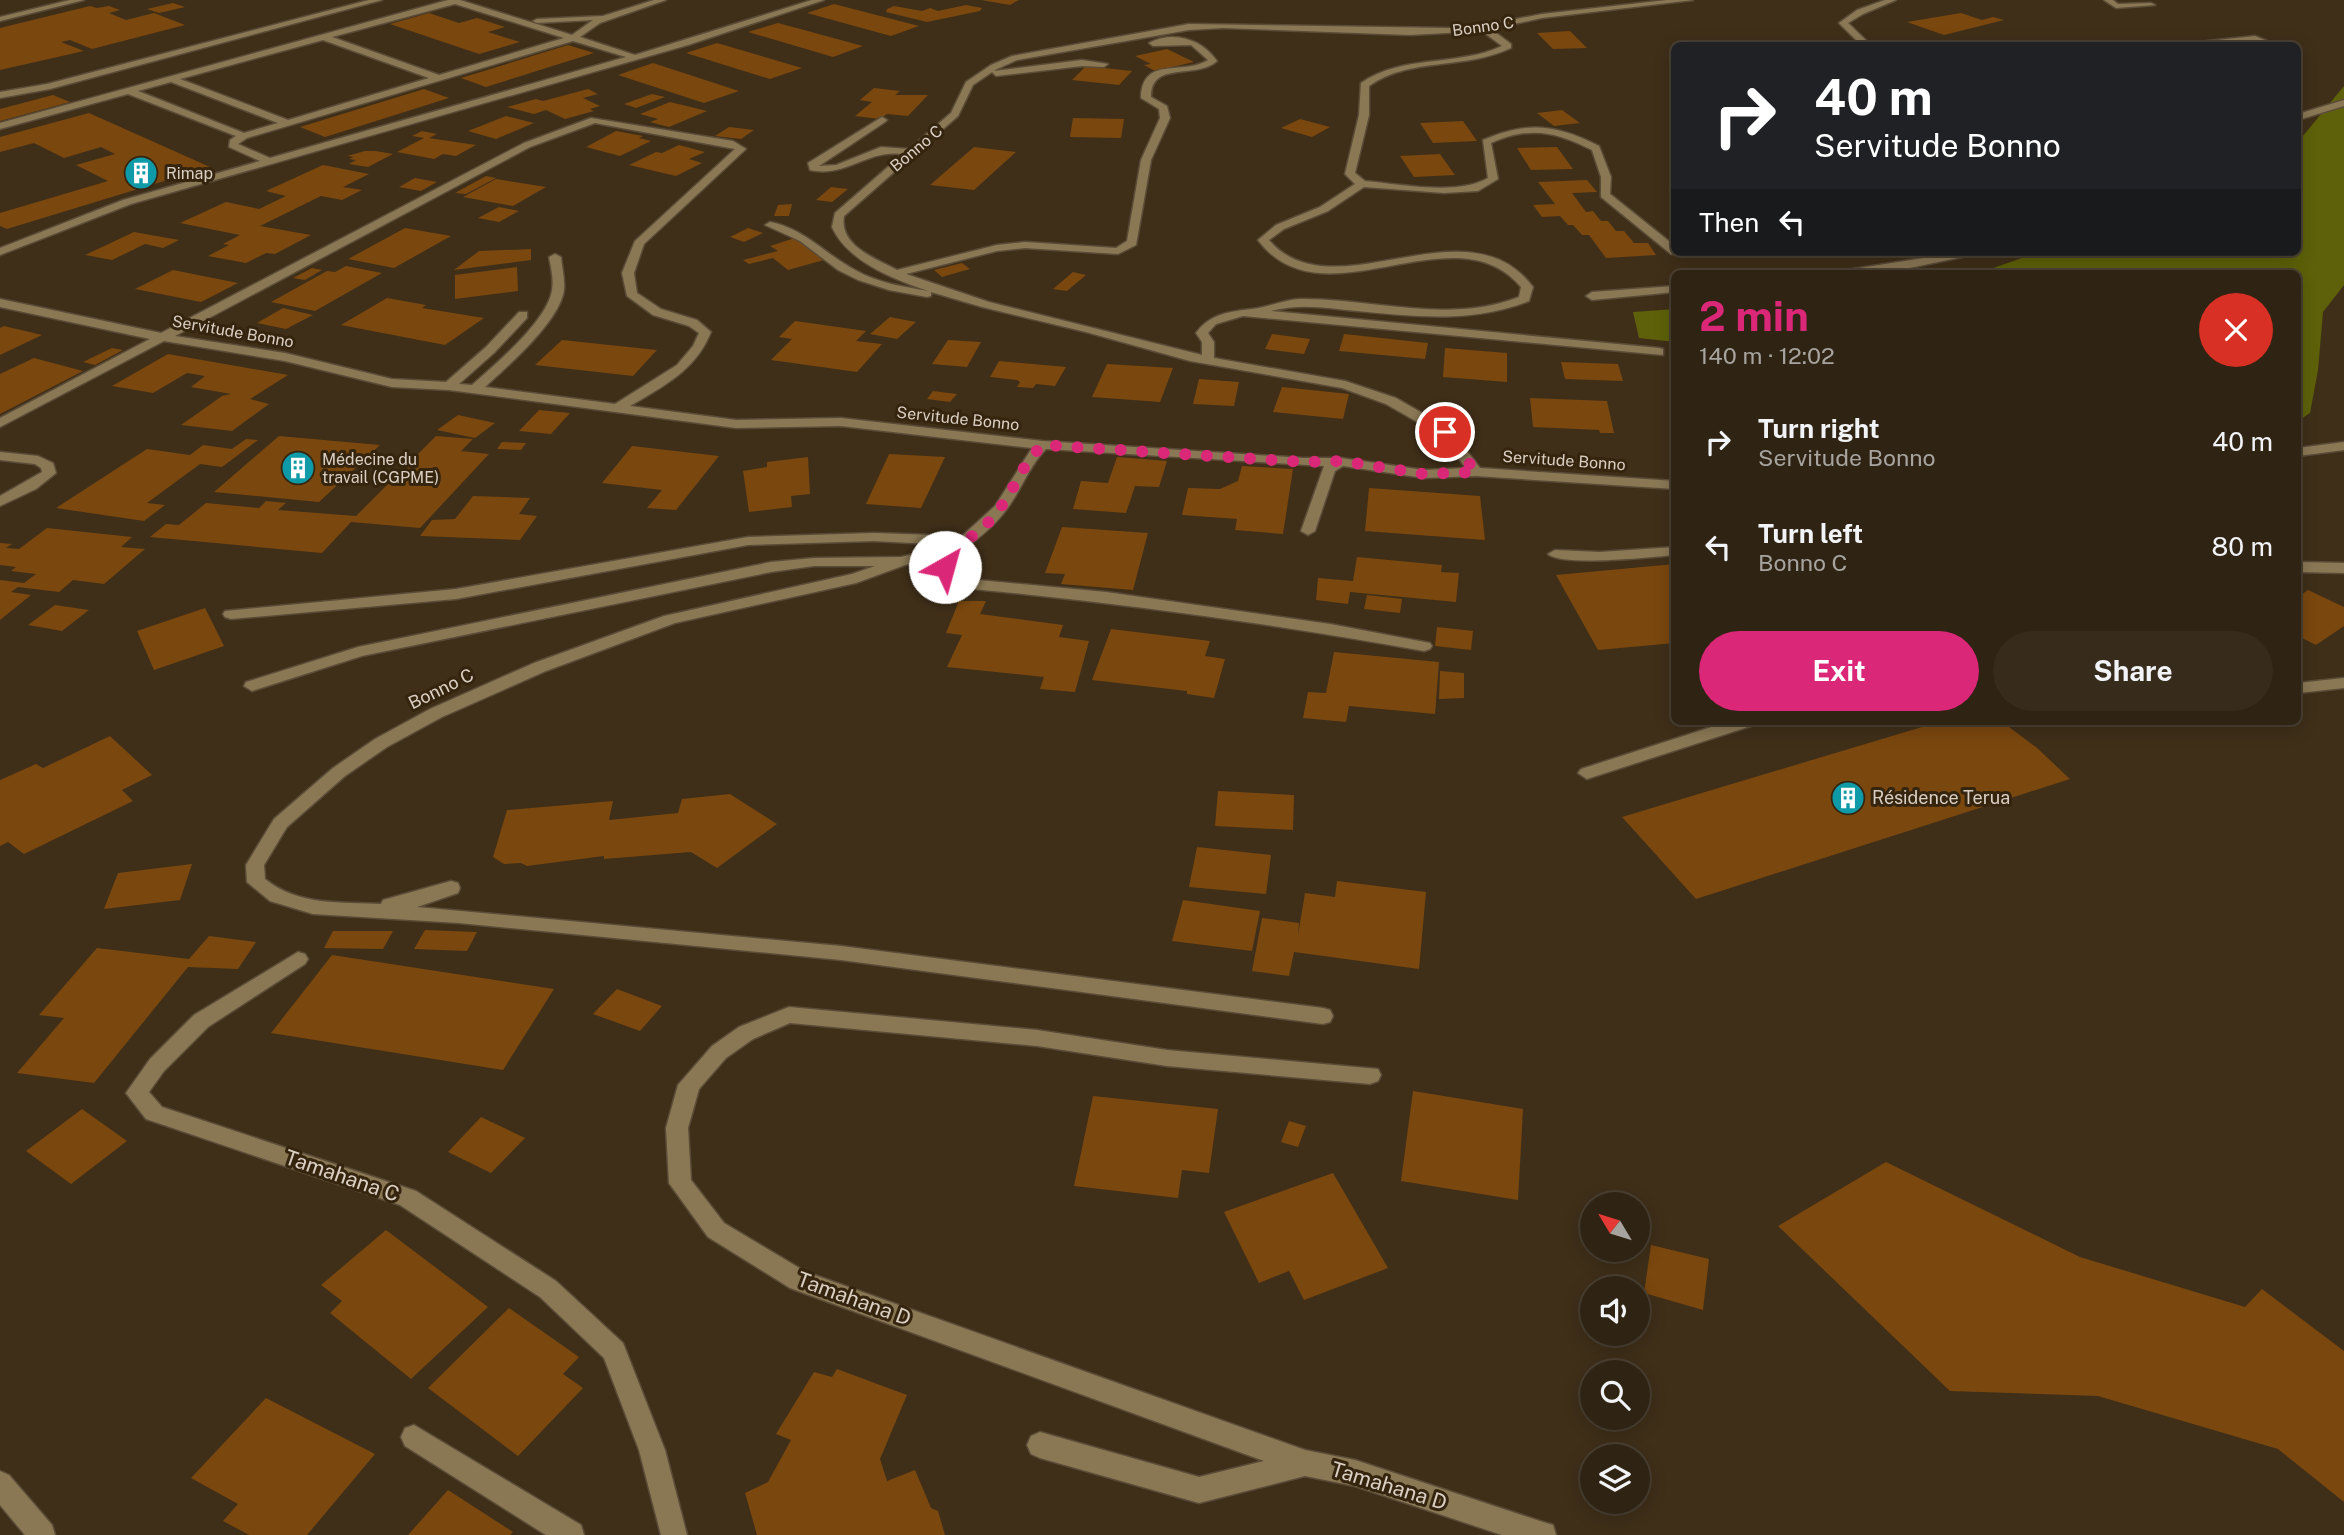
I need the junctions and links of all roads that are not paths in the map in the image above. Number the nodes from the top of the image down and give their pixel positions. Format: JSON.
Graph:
{"nodes":[{"id":1,"x":80,"y":0,"type":"edge"},
{"id":2,"x":378,"y":0,"type":"edge"},
{"id":3,"x":454,"y":0,"type":"edge"},
{"id":4,"x":662,"y":0,"type":"edge"},
{"id":5,"x":820,"y":0,"type":"edge"},
{"id":6,"x":1689,"y":0,"type":"edge"},
{"id":7,"x":1892,"y":0,"type":"edge"},
{"id":8,"x":2108,"y":0,"type":"edge"},
{"id":9,"x":2151,"y":5,"type":"dead end"},
{"id":10,"x":613,"y":15,"type":"junction"},
{"id":11,"x":0,"y":19,"type":"edge"},
{"id":12,"x":521,"y":22,"type":"junction"},
{"id":13,"x":1484,"y":28,"type":"junction"},
{"id":14,"x":323,"y":37,"type":"junction"},
{"id":15,"x":573,"y":38,"type":"junction"},
{"id":16,"x":1864,"y":42,"type":"edge"},
{"id":17,"x":2216,"y":42,"type":"edge"},
{"id":18,"x":2264,"y":42,"type":"edge"},
{"id":19,"x":1092,"y":43,"type":"junction"},
{"id":20,"x":634,"y":57,"type":"junction"},
{"id":21,"x":1104,"y":64,"type":"dead end"},
{"id":22,"x":982,"y":74,"type":"junction"},
{"id":23,"x":90,"y":75,"type":"junction"},
{"id":24,"x":438,"y":78,"type":"junction"},
{"id":25,"x":171,"y":79,"type":"junction"},
{"id":26,"x":129,"y":91,"type":"junction"},
{"id":27,"x":0,"y":95,"type":"edge"},
{"id":28,"x":2344,"y":103,"type":"edge"},
{"id":29,"x":2301,"y":116,"type":"edge"},
{"id":30,"x":882,"y":120,"type":"dead end"},
{"id":31,"x":288,"y":123,"type":"junction"},
{"id":32,"x":0,"y":126,"type":"edge"},
{"id":33,"x":244,"y":136,"type":"junction"},
{"id":34,"x":910,"y":152,"type":"junction"},
{"id":35,"x":269,"y":161,"type":"junction"},
{"id":36,"x":1362,"y":184,"type":"junction"},
{"id":37,"x":770,"y":225,"type":"dead end"},
{"id":38,"x":1671,"y":249,"type":"edge"},
{"id":39,"x":0,"y":252,"type":"edge"},
{"id":40,"x":1959,"y":256,"type":"edge"},
{"id":41,"x":555,"y":257,"type":"dead end"},
{"id":42,"x":1874,"y":270,"type":"edge"},
{"id":43,"x":898,"y":273,"type":"junction"},
{"id":44,"x":1671,"y":289,"type":"edge"},
{"id":45,"x":1592,"y":296,"type":"dead end"},
{"id":46,"x":961,"y":298,"type":"junction"},
{"id":47,"x":6,"y":304,"type":"edge"},
{"id":48,"x":1252,"y":313,"type":"junction"},
{"id":49,"x":523,"y":315,"type":"dead end"},
{"id":50,"x":163,"y":336,"type":"junction"},
{"id":51,"x":1659,"y":352,"type":"dead end"},
{"id":52,"x":1208,"y":358,"type":"junction"},
{"id":53,"x":449,"y":386,"type":"junction"},
{"id":54,"x":475,"y":389,"type":"junction"},
{"id":55,"x":618,"y":408,"type":"junction"},
{"id":56,"x":0,"y":422,"type":"edge"},
{"id":57,"x":1043,"y":445,"type":"junction"},
{"id":58,"x":2344,"y":446,"type":"edge"},
{"id":59,"x":2301,"y":452,"type":"edge"},
{"id":60,"x":0,"y":456,"type":"edge"},
{"id":61,"x":1341,"y":461,"type":"junction"},
{"id":62,"x":1476,"y":472,"type":"junction"},
{"id":63,"x":1671,"y":485,"type":"edge"},
{"id":64,"x":0,"y":502,"type":"edge"},
{"id":65,"x":1308,"y":531,"type":"dead end"},
{"id":66,"x":967,"y":541,"type":"junction"},
{"id":67,"x":950,"y":551,"type":"junction"},
{"id":68,"x":1671,"y":551,"type":"edge"},
{"id":69,"x":1555,"y":554,"type":"dead end"},
{"id":70,"x":901,"y":561,"type":"junction"},
{"id":71,"x":2301,"y":567,"type":"edge"},
{"id":72,"x":2344,"y":568,"type":"edge"},
{"id":73,"x":231,"y":614,"type":"dead end"},
{"id":74,"x":1424,"y":646,"type":"dead end"},
{"id":75,"x":2344,"y":683,"type":"edge"},
{"id":76,"x":253,"y":686,"type":"dead end"},
{"id":77,"x":2301,"y":688,"type":"edge"},
{"id":78,"x":1736,"y":725,"type":"edge"},
{"id":79,"x":1587,"y":773,"type":"dead end"},
{"id":80,"x":451,"y":888,"type":"dead end"},
{"id":81,"x":340,"y":909,"type":"junction"},
{"id":82,"x":298,"y":959,"type":"dead end"},
{"id":83,"x":1323,"y":1016,"type":"dead end"},
{"id":84,"x":1370,"y":1075,"type":"dead end"},
{"id":85,"x":414,"y":1437,"type":"dead end"},
{"id":86,"x":1040,"y":1445,"type":"dead end"},
{"id":87,"x":1305,"y":1463,"type":"junction"},
{"id":88,"x":0,"y":1484,"type":"edge"},
{"id":89,"x":42,"y":1535,"type":"edge"},
{"id":90,"x":571,"y":1535,"type":"edge"},
{"id":91,"x":674,"y":1535,"type":"edge"},
{"id":92,"x":1543,"y":1535,"type":"edge"}],
"edges":[{"from":1,"to":11,"type":"street"},
{"from":2,"to":23,"type":"street"},
{"from":3,"to":12,"type":"street"},
{"from":3,"to":14,"type":"street"},
{"from":4,"to":10,"type":"street"},
{"from":5,"to":20,"type":"street"},
{"from":6,"to":13,"type":"street","name":"Bonno C"},
{"from":7,"to":16,"type":"street"},
{"from":8,"to":9,"type":"street"},
{"from":10,"to":12,"type":"street"},
{"from":10,"to":15,"type":"street"},
{"from":12,"to":15,"type":"street"},
{"from":13,"to":19,"type":"street","name":"Bonno C"},
{"from":13,"to":36,"type":"street"},
{"from":14,"to":24,"type":"street"},
{"from":14,"to":25,"type":"street"},
{"from":15,"to":20,"type":"street"},
{"from":15,"to":24,"type":"street"},
{"from":17,"to":18,"type":"street"},
{"from":19,"to":22,"type":"street","name":"Bonno C"},
{"from":19,"to":43,"type":"street"},
{"from":20,"to":35,"type":"street"},
{"from":21,"to":22,"type":"street"},
{"from":22,"to":34,"type":"street","name":"Bonno C"},
{"from":23,"to":26,"type":"street"},
{"from":23,"to":27,"type":"street"},
{"from":24,"to":31,"type":"street"},
{"from":25,"to":26,"type":"street"},
{"from":25,"to":31,"type":"street"},
{"from":26,"to":32,"type":"street"},
{"from":26,"to":33,"type":"street"},
{"from":28,"to":29,"type":"street"},
{"from":30,"to":34,"type":"street"},
{"from":31,"to":33,"type":"street"},
{"from":33,"to":35,"type":"street"},
{"from":34,"to":43,"type":"street","name":"Bonno C"},
{"from":35,"to":39,"type":"street"},
{"from":36,"to":38,"type":"street"},
{"from":36,"to":48,"type":"street"},
{"from":37,"to":46,"type":"street"},
{"from":40,"to":42,"type":"street"},
{"from":41,"to":54,"type":"street"},
{"from":43,"to":46,"type":"street","name":"Bonno C"},
{"from":44,"to":45,"type":"street"},
{"from":46,"to":52,"type":"street","name":"Bonno C"},
{"from":47,"to":50,"type":"street","name":"Servitude Bonno"},
{"from":48,"to":51,"type":"street"},
{"from":48,"to":52,"type":"street"},
{"from":49,"to":53,"type":"street"},
{"from":50,"to":53,"type":"street","name":"Servitude Bonno"},
{"from":50,"to":55,"type":"street"},
{"from":50,"to":56,"type":"street"},
{"from":52,"to":62,"type":"street","name":"Bonno C"},
{"from":53,"to":54,"type":"street","name":"Servitude Bonno"},
{"from":54,"to":55,"type":"street","name":"Servitude Bonno"},
{"from":55,"to":57,"type":"street","name":"Servitude Bonno"},
{"from":57,"to":61,"type":"street","name":"Servitude Bonno"},
{"from":57,"to":66,"type":"street"},
{"from":58,"to":59,"type":"street"},
{"from":60,"to":64,"type":"street"},
{"from":61,"to":62,"type":"street","name":"Servitude Bonno"},
{"from":61,"to":65,"type":"street"},
{"from":62,"to":63,"type":"street","name":"Servitude Bonno"},
{"from":66,"to":67,"type":"street"},
{"from":66,"to":73,"type":"street"},
{"from":67,"to":70,"type":"street"},
{"from":67,"to":74,"type":"street"},
{"from":68,"to":69,"type":"street"},
{"from":70,"to":76,"type":"street"},
{"from":70,"to":81,"type":"street","name":"Bonno C"},
{"from":71,"to":72,"type":"street"},
{"from":75,"to":77,"type":"street"},
{"from":78,"to":79,"type":"street"},
{"from":80,"to":81,"type":"street","name":"Bonno C"},
{"from":81,"to":83,"type":"street"},
{"from":82,"to":91,"type":"street","name":"Tamahana C"},
{"from":84,"to":87,"type":"street","name":"Tamahana D"},
{"from":85,"to":90,"type":"street"},
{"from":86,"to":87,"type":"street"},
{"from":87,"to":92,"type":"street","name":"Tamahana D"},
{"from":88,"to":89,"type":"street"}]}
